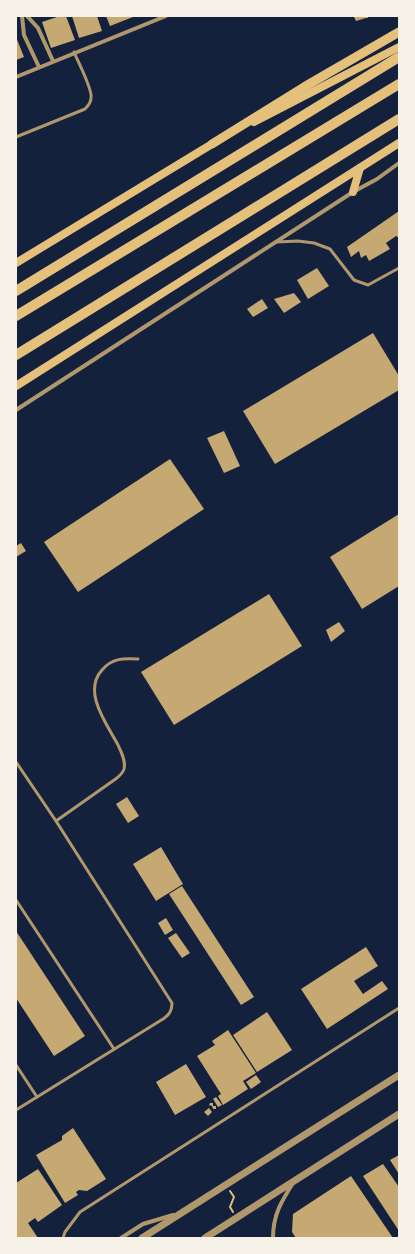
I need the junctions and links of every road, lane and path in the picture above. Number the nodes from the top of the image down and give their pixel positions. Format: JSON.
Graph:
{"nodes":[{"id":1,"x":22,"y":16,"type":"edge"},
{"id":2,"x":27,"y":16,"type":"edge"},
{"id":3,"x":166,"y":16,"type":"edge"},
{"id":4,"x":399,"y":32,"type":"edge"},
{"id":5,"x":399,"y":47,"type":"edge"},
{"id":6,"x":74,"y":52,"type":"junction"},
{"id":7,"x":399,"y":57,"type":"edge"},
{"id":8,"x":53,"y":61,"type":"junction"},
{"id":9,"x":39,"y":67,"type":"junction"},
{"id":10,"x":16,"y":77,"type":"edge"},
{"id":11,"x":399,"y":84,"type":"edge"},
{"id":12,"x":399,"y":119,"type":"edge"},
{"id":13,"x":16,"y":137,"type":"edge"},
{"id":14,"x":399,"y":143,"type":"edge"},
{"id":15,"x":212,"y":144,"type":"junction"},
{"id":16,"x":399,"y":163,"type":"edge"},
{"id":17,"x":360,"y":168,"type":"junction"},
{"id":18,"x":353,"y":192,"type":"junction"},
{"id":19,"x":276,"y":242,"type":"junction"},
{"id":20,"x":16,"y":262,"type":"edge"},
{"id":21,"x":399,"y":268,"type":"edge"},
{"id":22,"x":16,"y":291,"type":"edge"},
{"id":23,"x":16,"y":316,"type":"edge"},
{"id":24,"x":16,"y":355,"type":"edge"},
{"id":25,"x":16,"y":386,"type":"edge"},
{"id":26,"x":16,"y":410,"type":"edge"},
{"id":27,"x":138,"y":658,"type":"dead end"},
{"id":28,"x":16,"y":762,"type":"edge"},
{"id":29,"x":56,"y":821,"type":"junction"},
{"id":30,"x":16,"y":900,"type":"edge"},
{"id":31,"x":399,"y":1008,"type":"edge"},
{"id":32,"x":114,"y":1049,"type":"junction"},
{"id":33,"x":16,"y":1065,"type":"edge"},
{"id":34,"x":399,"y":1075,"type":"edge"},
{"id":35,"x":37,"y":1097,"type":"junction"},
{"id":36,"x":16,"y":1110,"type":"edge"},
{"id":37,"x":399,"y":1114,"type":"edge"},
{"id":38,"x":295,"y":1181,"type":"junction"},
{"id":39,"x":227,"y":1184,"type":"junction"},
{"id":40,"x":180,"y":1214,"type":"junction"},
{"id":41,"x":236,"y":1218,"type":"junction"},
{"id":42,"x":63,"y":1238,"type":"edge"},
{"id":43,"x":120,"y":1238,"type":"edge"},
{"id":44,"x":142,"y":1238,"type":"edge"},
{"id":45,"x":206,"y":1238,"type":"edge"},
{"id":46,"x":273,"y":1238,"type":"edge"}],
"edges":[{"from":1,"to":9,"type":"street"},
{"from":2,"to":8,"type":"street"},
{"from":3,"to":6,"type":"street"},
{"from":4,"to":15,"type":"main road"},
{"from":5,"to":15,"type":"main road"},
{"from":6,"to":8,"type":"street"},
{"from":6,"to":13,"type":"lane"},
{"from":7,"to":22,"type":"highway"},
{"from":8,"to":9,"type":"street"},
{"from":9,"to":10,"type":"street"},
{"from":11,"to":23,"type":"highway"},
{"from":12,"to":24,"type":"highway"},
{"from":14,"to":17,"type":"main road"},
{"from":15,"to":20,"type":"main road"},
{"from":16,"to":18,"type":"street"},
{"from":17,"to":18,"type":"main road"},
{"from":17,"to":25,"type":"main road"},
{"from":18,"to":19,"type":"street"},
{"from":19,"to":21,"type":"lane"},
{"from":19,"to":26,"type":"street"},
{"from":27,"to":29,"type":"lane"},
{"from":28,"to":29,"type":"lane"},
{"from":29,"to":32,"type":"lane"},
{"from":30,"to":32,"type":"lane"},
{"from":31,"to":42,"type":"lane"},
{"from":32,"to":35,"type":"lane"},
{"from":33,"to":35,"type":"lane"},
{"from":34,"to":39,"type":"street"},
{"from":35,"to":36,"type":"lane"},
{"from":37,"to":38,"type":"street"},
{"from":38,"to":41,"type":"street"},
{"from":38,"to":46,"type":"street"},
{"from":39,"to":40,"type":"street"},
{"from":39,"to":41,"type":"path"},
{"from":40,"to":43,"type":"street"},
{"from":40,"to":44,"type":"street"},
{"from":41,"to":45,"type":"street"}]}
